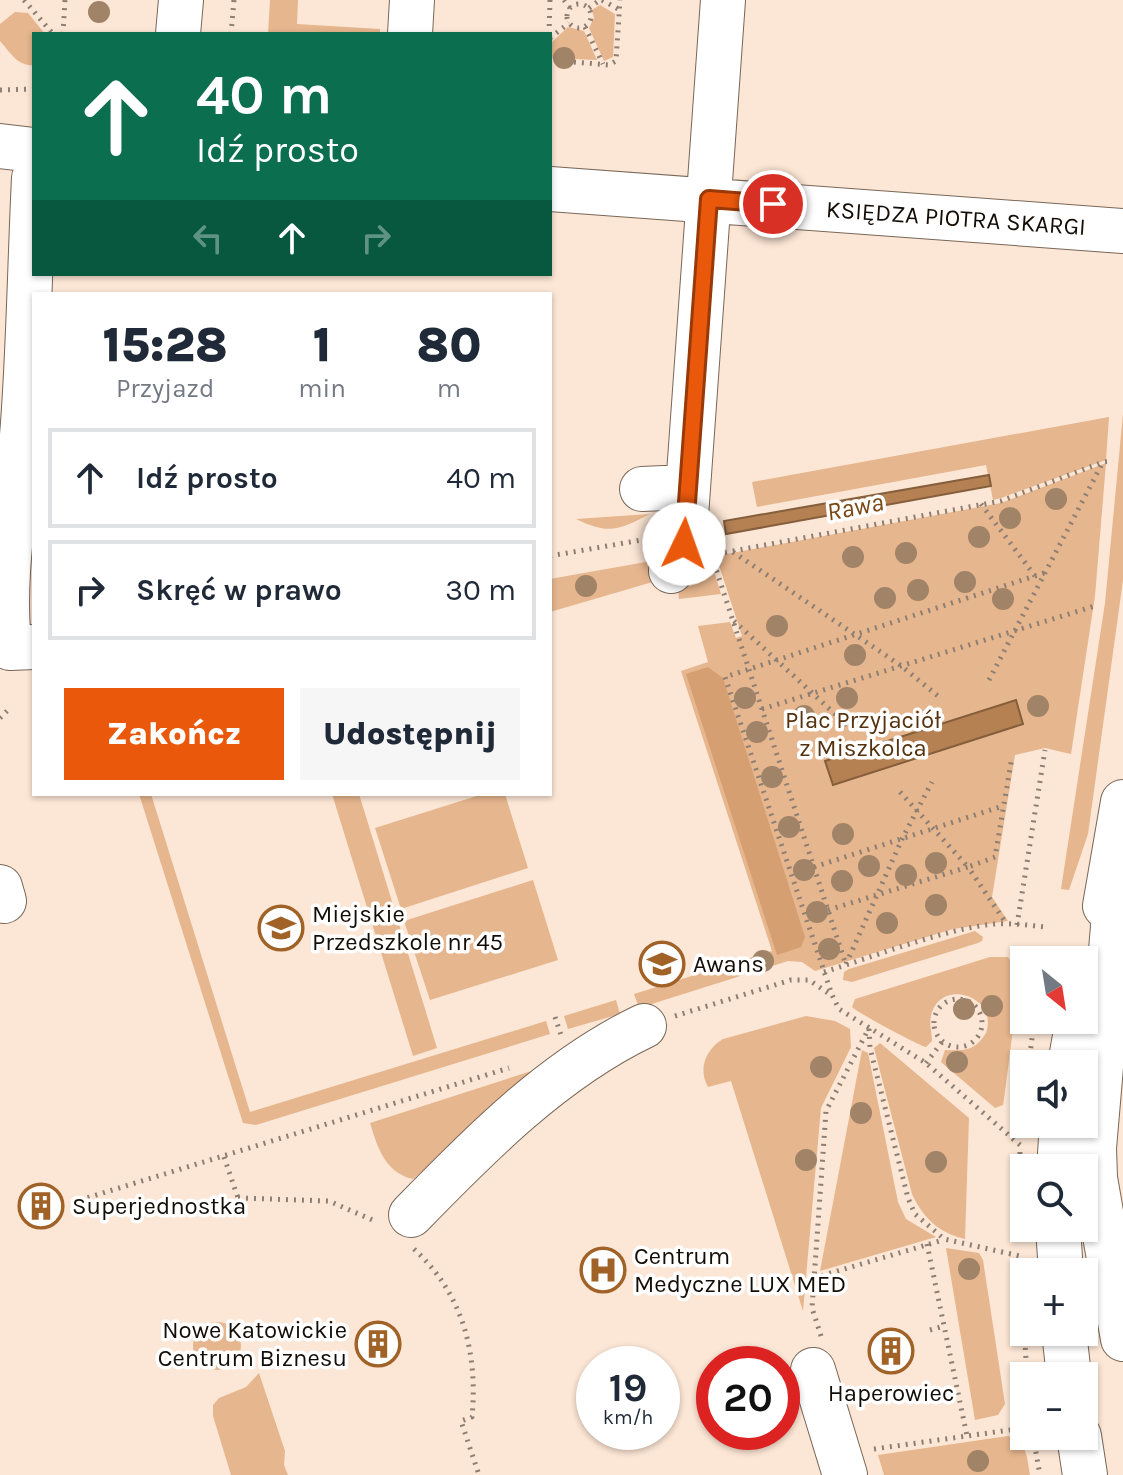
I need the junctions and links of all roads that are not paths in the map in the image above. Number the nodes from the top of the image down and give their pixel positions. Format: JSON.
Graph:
{"nodes":[{"id":1,"x":181,"y":0,"type":"edge"},
{"id":2,"x":412,"y":0,"type":"edge"},
{"id":3,"x":723,"y":0,"type":"edge"},
{"id":4,"x":178,"y":32,"type":"edge"},
{"id":5,"x":410,"y":32,"type":"edge"},
{"id":6,"x":0,"y":146,"type":"edge"},
{"id":7,"x":32,"y":150,"type":"edge"},
{"id":8,"x":552,"y":189,"type":"edge"},
{"id":9,"x":709,"y":199,"type":"junction"},
{"id":10,"x":32,"y":222,"type":"edge"},
{"id":11,"x":1123,"y":231,"type":"edge"},
{"id":12,"x":687,"y":487,"type":"junction"},
{"id":13,"x":642,"y":489,"type":"dead end"},
{"id":14,"x":678,"y":552,"type":"road end"},
{"id":15,"x":32,"y":647,"type":"edge"},
{"id":16,"x":1123,"y":802,"type":"edge"},
{"id":17,"x":1111,"y":879,"type":"junction"},
{"id":18,"x":1118,"y":944,"type":"edge"},
{"id":19,"x":1095,"y":946,"type":"edge"},
{"id":20,"x":644,"y":1026,"type":"dead end"},
{"id":21,"x":1123,"y":1104,"type":"edge"},
{"id":22,"x":1094,"y":1154,"type":"edge"},
{"id":23,"x":1098,"y":1188,"type":"edge"},
{"id":24,"x":1098,"y":1196,"type":"edge"},
{"id":25,"x":400,"y":1228,"type":"road end"},
{"id":26,"x":1121,"y":1321,"type":"edge"},
{"id":27,"x":819,"y":1360,"type":"road end"},
{"id":28,"x":1081,"y":1450,"type":"edge"},
{"id":29,"x":858,"y":1462,"type":"edge"},
{"id":30,"x":1085,"y":1475,"type":"edge"}],
"edges":[{"from":1,"to":4,"type":"street"},
{"from":2,"to":5,"type":"street"},
{"from":3,"to":9,"type":"street"},
{"from":6,"to":7,"type":"street"},
{"from":8,"to":9,"type":"street","name":"KSIĘDZA PIOTRA SKARGI"},
{"from":9,"to":11,"type":"street","name":"KSIĘDZA PIOTRA SKARGI"},
{"from":9,"to":12,"type":"street"},
{"from":10,"to":15,"type":"street"},
{"from":12,"to":13,"type":"street"},
{"from":12,"to":14,"type":"street"},
{"from":16,"to":17,"type":"street"},
{"from":17,"to":18,"type":"street"},
{"from":17,"to":19,"type":"street"},
{"from":18,"to":22,"type":"street"},
{"from":20,"to":25,"type":"street"},
{"from":21,"to":23,"type":"street"},
{"from":24,"to":26,"type":"street"},
{"from":27,"to":29,"type":"street"},
{"from":28,"to":30,"type":"street"}]}
